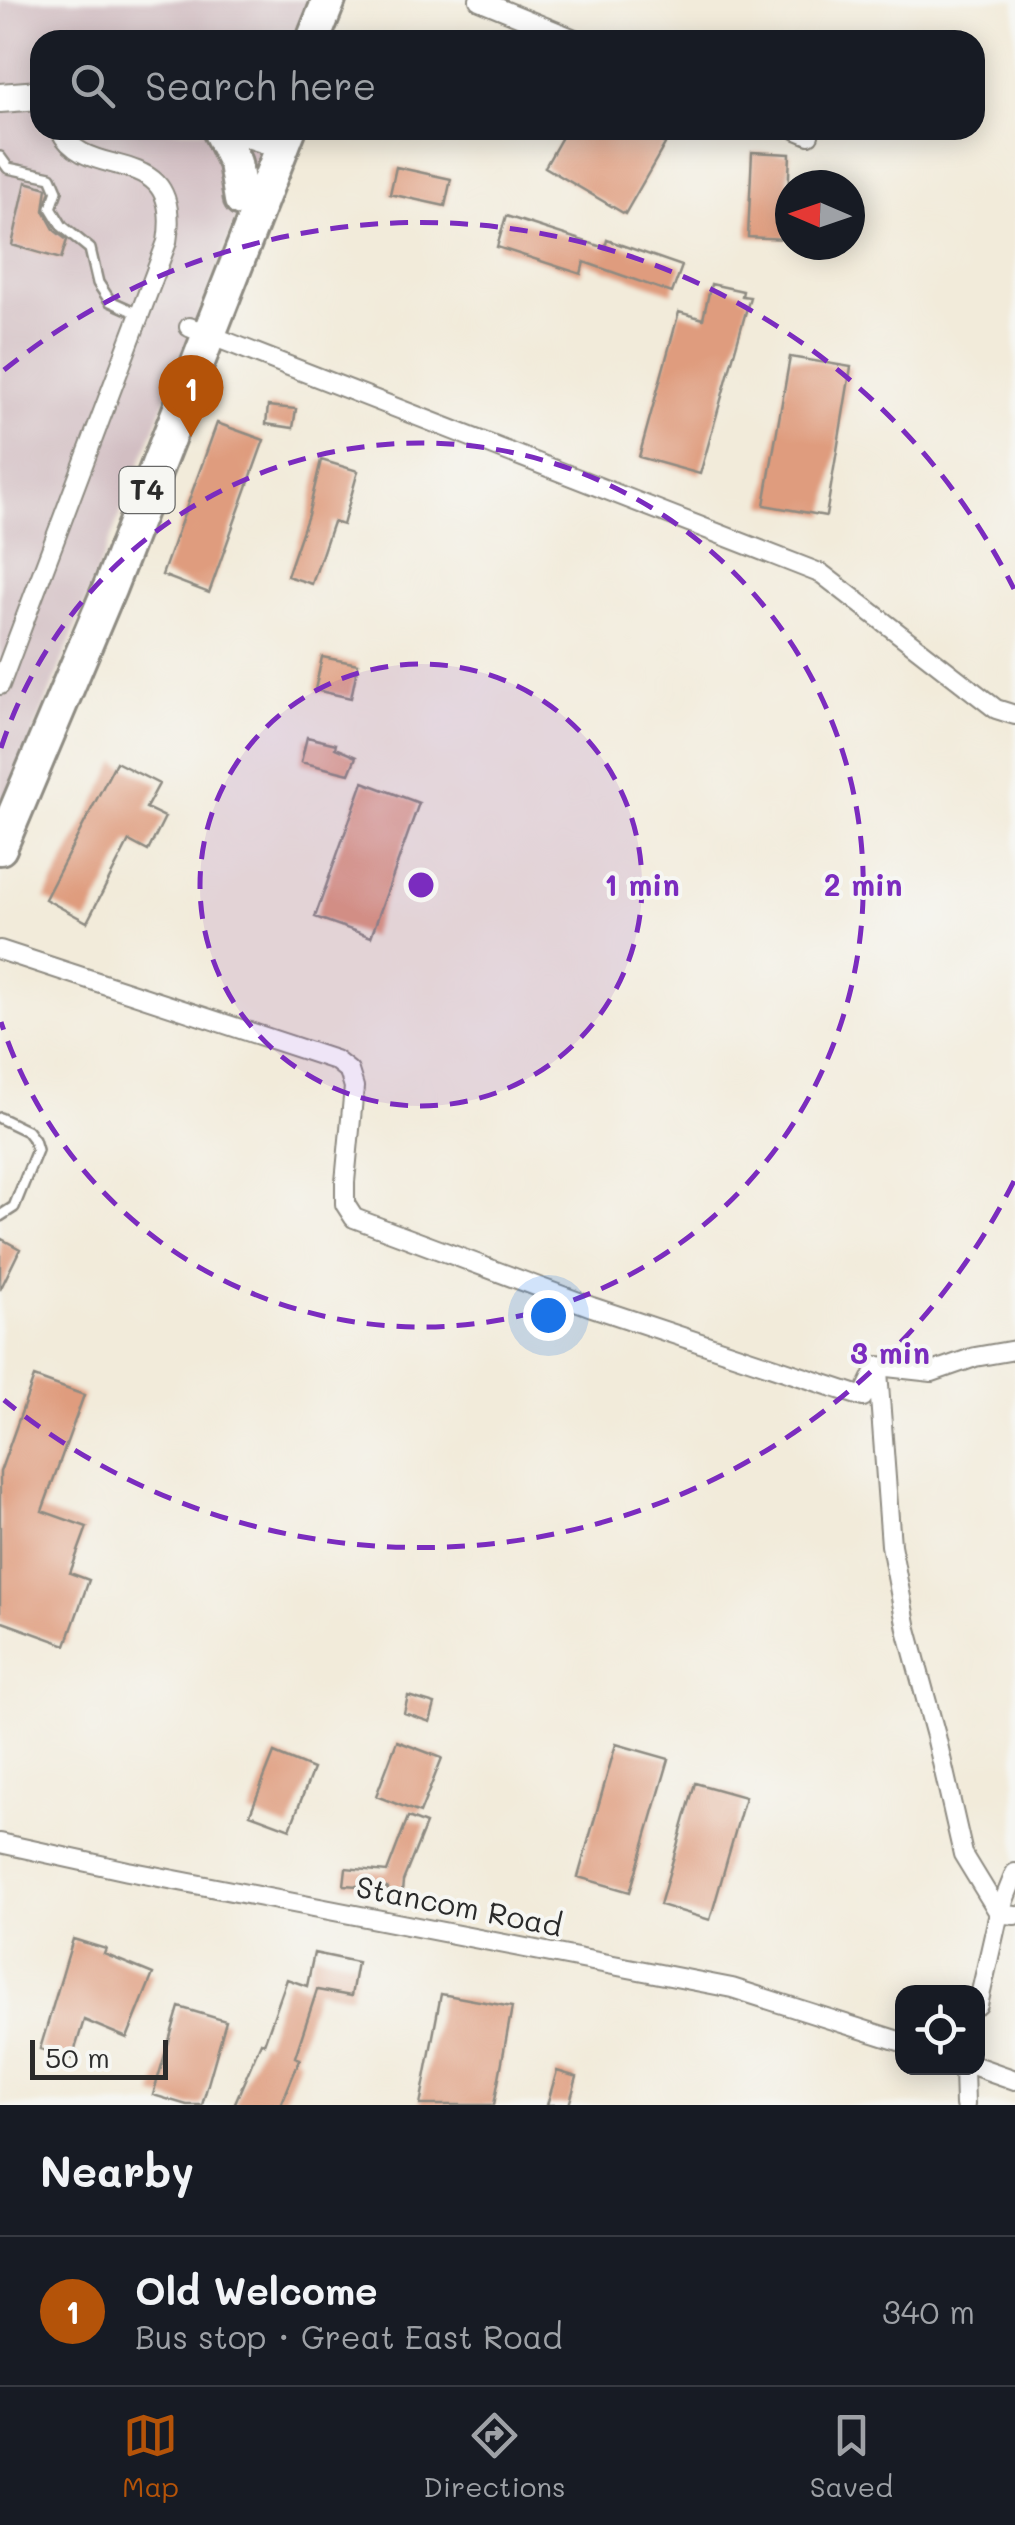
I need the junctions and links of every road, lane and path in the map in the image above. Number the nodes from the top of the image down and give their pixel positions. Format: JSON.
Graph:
{"nodes":[{"id":1,"x":329,"y":0,"type":"edge"},
{"id":2,"x":479,"y":0,"type":"edge"},
{"id":3,"x":317,"y":30,"type":"edge"},
{"id":4,"x":552,"y":30,"type":"edge"},
{"id":5,"x":30,"y":96,"type":"edge"},
{"id":6,"x":0,"y":98,"type":"edge"},
{"id":7,"x":65,"y":140,"type":"edge"},
{"id":8,"x":224,"y":140,"type":"edge"},
{"id":9,"x":268,"y":140,"type":"edge"},
{"id":10,"x":268,"y":140,"type":"edge"},
{"id":11,"x":0,"y":157,"type":"edge"},
{"id":12,"x":241,"y":200,"type":"junction"},
{"id":13,"x":139,"y":314,"type":"junction"},
{"id":14,"x":198,"y":331,"type":"junction"},
{"id":15,"x":0,"y":685,"type":"edge"},
{"id":16,"x":1015,"y":716,"type":"edge"},
{"id":17,"x":0,"y":823,"type":"edge"},
{"id":18,"x":0,"y":848,"type":"edge"},
{"id":19,"x":0,"y":950,"type":"edge"},
{"id":20,"x":0,"y":1118,"type":"edge"},
{"id":21,"x":0,"y":1216,"type":"edge"},
{"id":22,"x":1015,"y":1350,"type":"edge"},
{"id":23,"x":878,"y":1366,"type":"junction"},
{"id":24,"x":0,"y":1842,"type":"edge"},
{"id":25,"x":1015,"y":1873,"type":"edge"},
{"id":26,"x":1007,"y":1914,"type":"edge"},
{"id":27,"x":984,"y":1985,"type":"edge"},
{"id":28,"x":895,"y":2040,"type":"edge"},
{"id":29,"x":985,"y":2070,"type":"edge"},
{"id":30,"x":964,"y":2075,"type":"edge"},
{"id":31,"x":1015,"y":2080,"type":"edge"},
{"id":32,"x":965,"y":2105,"type":"edge"}],
"edges":[{"from":1,"to":3,"type":"highway"},
{"from":2,"to":4,"type":"street"},
{"from":5,"to":6,"type":"main road"},
{"from":7,"to":13,"type":"street"},
{"from":8,"to":12,"type":"highway"},
{"from":9,"to":12,"type":"highway","number":"T4"},
{"from":10,"to":14,"type":"highway","number":"T4"},
{"from":11,"to":13,"type":"lane"},
{"from":12,"to":14,"type":"highway","number":"T4"},
{"from":13,"to":15,"type":"street"},
{"from":14,"to":16,"type":"street"},
{"from":14,"to":17,"type":"highway","number":"T4"},
{"from":14,"to":18,"type":"highway","number":"T4"},
{"from":19,"to":23,"type":"street"},
{"from":20,"to":21,"type":"lane"},
{"from":22,"to":23,"type":"street"},
{"from":23,"to":26,"type":"street"},
{"from":24,"to":28,"type":"street","name":"Stancom Road"},
{"from":25,"to":26,"type":"street"},
{"from":26,"to":27,"type":"street"},
{"from":29,"to":31,"type":"street"},
{"from":30,"to":32,"type":"street"}]}
